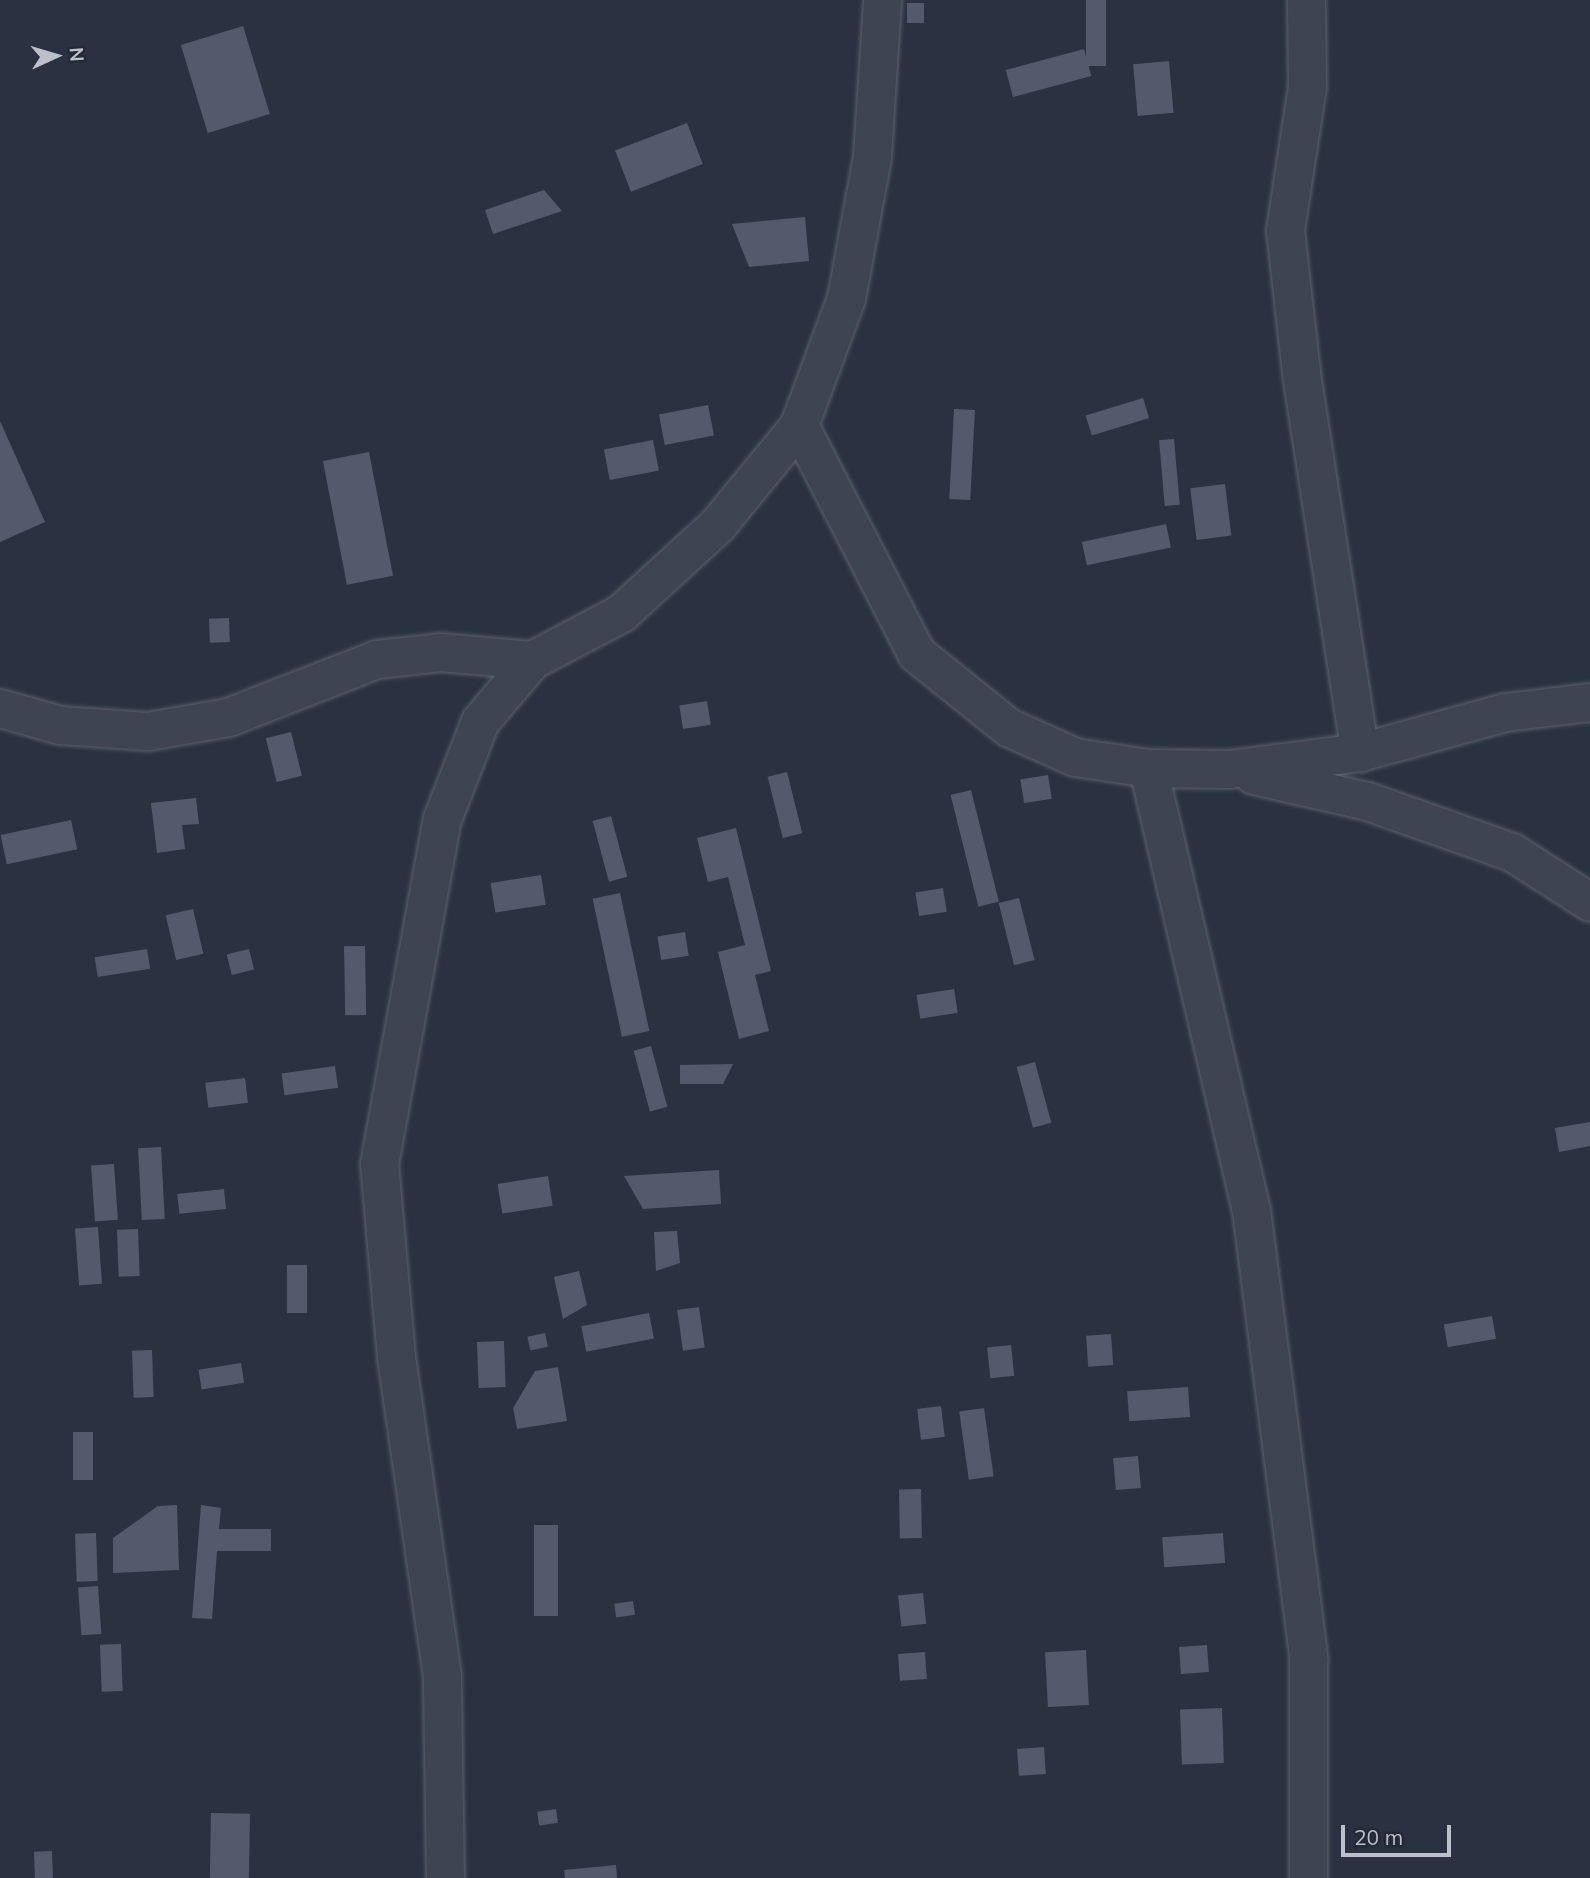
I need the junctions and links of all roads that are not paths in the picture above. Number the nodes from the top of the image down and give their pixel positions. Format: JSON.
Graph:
{"nodes":[{"id":1,"x":882,"y":0,"type":"edge"},
{"id":2,"x":1306,"y":0,"type":"edge"},
{"id":3,"x":799,"y":425,"type":"junction"},
{"id":4,"x":532,"y":660,"type":"junction"},
{"id":5,"x":1590,"y":702,"type":"edge"},
{"id":6,"x":0,"y":708,"type":"edge"},
{"id":7,"x":1360,"y":752,"type":"junction"},
{"id":8,"x":1147,"y":768,"type":"junction"},
{"id":9,"x":1229,"y":769,"type":"junction"},
{"id":10,"x":1590,"y":902,"type":"edge"},
{"id":11,"x":445,"y":1878,"type":"edge"},
{"id":12,"x":1308,"y":1878,"type":"edge"}],
"edges":[{"from":1,"to":3,"type":"street"},
{"from":2,"to":7,"type":"street"},
{"from":3,"to":4,"type":"street"},
{"from":3,"to":8,"type":"street"},
{"from":4,"to":6,"type":"street"},
{"from":4,"to":11,"type":"street"},
{"from":5,"to":7,"type":"street"},
{"from":7,"to":9,"type":"street"},
{"from":8,"to":9,"type":"street"},
{"from":8,"to":12,"type":"street"},
{"from":9,"to":10,"type":"street"}]}
